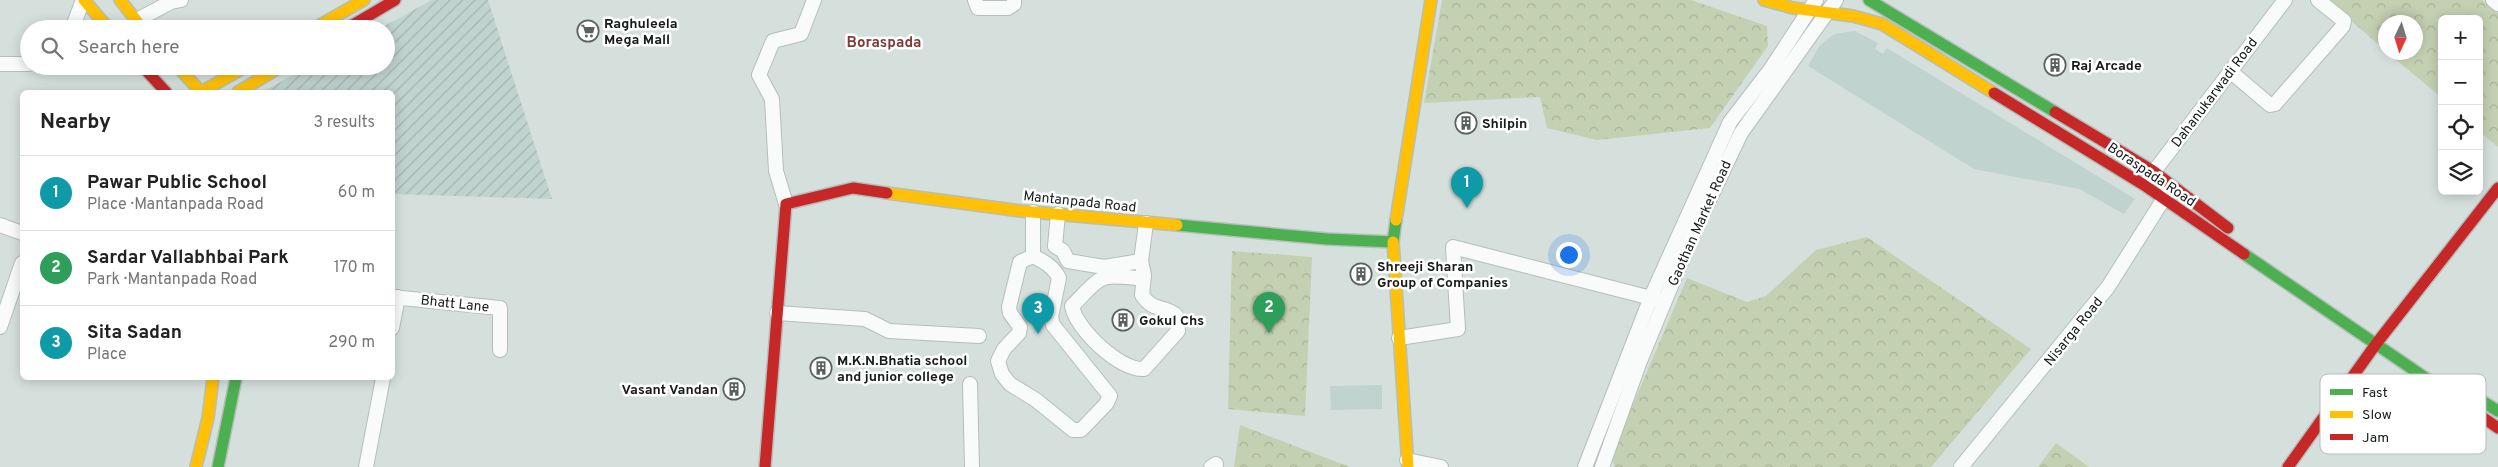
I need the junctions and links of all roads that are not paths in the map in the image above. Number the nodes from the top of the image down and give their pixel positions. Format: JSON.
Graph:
{"nodes":[{"id":1,"x":83,"y":0,"type":"edge"},
{"id":2,"x":120,"y":0,"type":"edge"},
{"id":3,"x":364,"y":0,"type":"edge"},
{"id":4,"x":395,"y":0,"type":"edge"},
{"id":5,"x":814,"y":0,"type":"edge"},
{"id":6,"x":975,"y":0,"type":"edge"},
{"id":7,"x":1014,"y":0,"type":"edge"},
{"id":8,"x":1431,"y":0,"type":"edge"},
{"id":9,"x":1764,"y":0,"type":"edge"},
{"id":10,"x":1836,"y":0,"type":"edge"},
{"id":11,"x":1852,"y":0,"type":"edge"},
{"id":12,"x":2285,"y":0,"type":"edge"},
{"id":13,"x":2318,"y":0,"type":"edge"},
{"id":14,"x":2493,"y":0,"type":"edge"},
{"id":15,"x":175,"y":1,"type":"edge"},
{"id":16,"x":1874,"y":1,"type":"edge"},
{"id":17,"x":2498,"y":4,"type":"edge"},
{"id":18,"x":1813,"y":5,"type":"edge"},
{"id":19,"x":1828,"y":12,"type":"junction"},
{"id":20,"x":1843,"y":14,"type":"junction"},
{"id":21,"x":1864,"y":17,"type":"junction"},
{"id":22,"x":75,"y":20,"type":"edge"},
{"id":23,"x":101,"y":20,"type":"edge"},
{"id":24,"x":135,"y":20,"type":"edge"},
{"id":25,"x":146,"y":20,"type":"edge"},
{"id":26,"x":329,"y":20,"type":"edge"},
{"id":27,"x":361,"y":20,"type":"edge"},
{"id":28,"x":0,"y":64,"type":"edge"},
{"id":29,"x":20,"y":64,"type":"edge"},
{"id":30,"x":2230,"y":71,"type":"junction"},
{"id":31,"x":150,"y":75,"type":"edge"},
{"id":32,"x":185,"y":75,"type":"edge"},
{"id":33,"x":231,"y":75,"type":"edge"},
{"id":34,"x":267,"y":75,"type":"edge"},
{"id":35,"x":1768,"y":83,"type":"junction"},
{"id":36,"x":164,"y":90,"type":"edge"},
{"id":37,"x":199,"y":90,"type":"edge"},
{"id":38,"x":205,"y":90,"type":"edge"},
{"id":39,"x":241,"y":90,"type":"edge"},
{"id":40,"x":2154,"y":171,"type":"junction"},
{"id":41,"x":2144,"y":185,"type":"junction"},
{"id":42,"x":2172,"y":186,"type":"junction"},
{"id":43,"x":2498,"y":188,"type":"edge"},
{"id":44,"x":2163,"y":200,"type":"junction"},
{"id":45,"x":786,"y":204,"type":"junction"},
{"id":46,"x":1036,"y":212,"type":"junction"},
{"id":47,"x":1058,"y":214,"type":"junction"},
{"id":48,"x":1146,"y":223,"type":"junction"},
{"id":49,"x":0,"y":225,"type":"edge"},
{"id":50,"x":20,"y":232,"type":"edge"},
{"id":51,"x":1684,"y":236,"type":"junction"},
{"id":52,"x":1393,"y":242,"type":"junction"},
{"id":53,"x":1033,"y":250,"type":"junction"},
{"id":54,"x":1141,"y":261,"type":"junction"},
{"id":55,"x":20,"y":269,"type":"edge"},
{"id":56,"x":1143,"y":279,"type":"junction"},
{"id":57,"x":395,"y":297,"type":"edge"},
{"id":58,"x":1651,"y":297,"type":"junction"},
{"id":59,"x":1665,"y":302,"type":"junction"},
{"id":60,"x":777,"y":312,"type":"junction"},
{"id":61,"x":0,"y":327,"type":"edge"},
{"id":62,"x":979,"y":336,"type":"dead end"},
{"id":63,"x":1399,"y":338,"type":"junction"},
{"id":64,"x":2379,"y":340,"type":"junction"},
{"id":65,"x":500,"y":350,"type":"dead end"},
{"id":66,"x":2355,"y":374,"type":"edge"},
{"id":67,"x":2425,"y":374,"type":"edge"},
{"id":68,"x":2440,"y":374,"type":"dead end"},
{"id":69,"x":213,"y":380,"type":"edge"},
{"id":70,"x":236,"y":380,"type":"edge"},
{"id":71,"x":383,"y":380,"type":"edge"},
{"id":72,"x":970,"y":384,"type":"dead end"},
{"id":73,"x":2486,"y":403,"type":"edge"},
{"id":74,"x":2498,"y":411,"type":"edge"},
{"id":75,"x":2486,"y":419,"type":"edge"},
{"id":76,"x":2320,"y":422,"type":"edge"},
{"id":77,"x":2498,"y":428,"type":"edge"},
{"id":78,"x":1406,"y":465,"type":"edge"},
{"id":79,"x":196,"y":467,"type":"edge"},
{"id":80,"x":218,"y":467,"type":"edge"},
{"id":81,"x":366,"y":467,"type":"edge"},
{"id":82,"x":765,"y":467,"type":"edge"},
{"id":83,"x":972,"y":467,"type":"edge"},
{"id":84,"x":1441,"y":467,"type":"edge"},
{"id":85,"x":1585,"y":467,"type":"edge"},
{"id":86,"x":1602,"y":467,"type":"edge"},
{"id":87,"x":1961,"y":467,"type":"edge"},
{"id":88,"x":2288,"y":467,"type":"edge"}],
"edges":[{"from":1,"to":22,"type":"street"},
{"from":1,"to":23,"type":"main road"},
{"from":2,"to":24,"type":"main road"},
{"from":3,"to":26,"type":"main road"},
{"from":4,"to":27,"type":"main road"},
{"from":5,"to":45,"type":"street"},
{"from":6,"to":7,"type":"street"},
{"from":8,"to":52,"type":"main road"},
{"from":9,"to":18,"type":"main road","name":"Boraspada Road"},
{"from":10,"to":19,"type":"street","name":"Gaothan Market Road"},
{"from":11,"to":20,"type":"main road"},
{"from":12,"to":30,"type":"street","name":"Dahanukarwadi Road"},
{"from":13,"to":30,"type":"street"},
{"from":14,"to":17,"type":"street"},
{"from":15,"to":25,"type":"street"},
{"from":16,"to":21,"type":"main road"},
{"from":16,"to":40,"type":"main road","name":"Boraspada Road"},
{"from":18,"to":19,"type":"main road","name":"Boraspada Road"},
{"from":18,"to":35,"type":"street","name":"Gaothan Market Road"},
{"from":19,"to":20,"type":"main road","name":"Boraspada Road"},
{"from":19,"to":35,"type":"street","name":"Gaothan Market Road"},
{"from":20,"to":21,"type":"main road","name":"Boraspada Road"},
{"from":21,"to":41,"type":"main road","name":"Boraspada Road"},
{"from":28,"to":29,"type":"street"},
{"from":30,"to":40,"type":"street","name":"Dahanukarwadi Road"},
{"from":31,"to":36,"type":"main road"},
{"from":32,"to":37,"type":"main road"},
{"from":33,"to":38,"type":"main road"},
{"from":34,"to":39,"type":"main road"},
{"from":35,"to":51,"type":"street","name":"Gaothan Market Road"},
{"from":40,"to":41,"type":"street","name":"Dahanukarwadi Road"},
{"from":40,"to":42,"type":"main road","name":"Boraspada Road"},
{"from":41,"to":44,"type":"main road","name":"Boraspada Road"},
{"from":42,"to":44,"type":"street","name":"Nisarga Road"},
{"from":42,"to":64,"type":"main road","name":"Boraspada Road"},
{"from":43,"to":64,"type":"main road"},
{"from":44,"to":64,"type":"main road","name":"Boraspada Road"},
{"from":44,"to":87,"type":"street","name":"Nisarga Road"},
{"from":45,"to":46,"type":"main road","name":"Mantanpada Road"},
{"from":45,"to":60,"type":"main road"},
{"from":46,"to":47,"type":"main road","name":"Mantanpada Road"},
{"from":46,"to":53,"type":"street"},
{"from":47,"to":48,"type":"main road","name":"Mantanpada Road"},
{"from":47,"to":54,"type":"street"},
{"from":48,"to":52,"type":"main road","name":"Mantanpada Road"},
{"from":48,"to":54,"type":"street"},
{"from":49,"to":50,"type":"street"},
{"from":51,"to":58,"type":"street","name":"Gaothan Market Road"},
{"from":51,"to":59,"type":"street","name":"Gaothan Market Road"},
{"from":52,"to":63,"type":"main road"},
{"from":53,"to":53,"type":"street"},
{"from":54,"to":56,"type":"street"},
{"from":55,"to":61,"type":"street"},
{"from":56,"to":56,"type":"street"},
{"from":57,"to":65,"type":"street","name":"Bhatt Lane"},
{"from":58,"to":59,"type":"street"},
{"from":58,"to":63,"type":"street"},
{"from":58,"to":85,"type":"street","name":"Gaothan Market Road"},
{"from":59,"to":86,"type":"street","name":"Gaothan Market Road"},
{"from":60,"to":62,"type":"street"},
{"from":60,"to":82,"type":"main road"},
{"from":63,"to":78,"type":"main road"},
{"from":64,"to":66,"type":"main road"},
{"from":64,"to":67,"type":"main road","name":"Boraspada Road"},
{"from":64,"to":68,"type":"main road","name":"Boraspada Road"},
{"from":69,"to":79,"type":"main road"},
{"from":70,"to":80,"type":"main road"},
{"from":71,"to":81,"type":"street"},
{"from":72,"to":83,"type":"street"},
{"from":73,"to":74,"type":"main road"},
{"from":75,"to":77,"type":"main road","name":"Boraspada Road"},
{"from":76,"to":88,"type":"main road"},
{"from":78,"to":84,"type":"street"}]}
